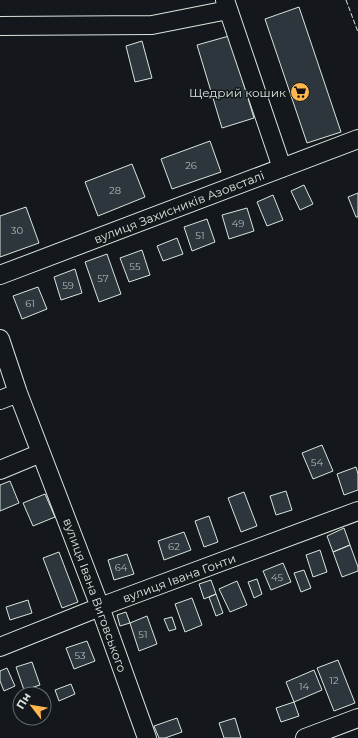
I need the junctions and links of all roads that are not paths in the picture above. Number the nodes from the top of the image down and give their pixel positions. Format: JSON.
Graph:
{"nodes":[{"id":1,"x":226,"y":5,"type":"edge"},
{"id":2,"x":0,"y":26,"type":"edge"},
{"id":3,"x":358,"y":139,"type":"edge"},
{"id":4,"x":282,"y":168,"type":"junction"},
{"id":5,"x":0,"y":275,"type":"edge"},
{"id":6,"x":0,"y":339,"type":"edge"},
{"id":7,"x":18,"y":393,"type":"junction"},
{"id":8,"x":0,"y":400,"type":"edge"},
{"id":9,"x":41,"y":453,"type":"junction"},
{"id":10,"x":0,"y":470,"type":"edge"},
{"id":11,"x":358,"y":511,"type":"edge"},
{"id":12,"x":100,"y":607,"type":"junction"},
{"id":13,"x":0,"y":647,"type":"edge"},
{"id":14,"x":358,"y":718,"type":"edge"},
{"id":15,"x":147,"y":738,"type":"edge"},
{"id":16,"x":305,"y":738,"type":"edge"}],
"edges":[{"from":1,"to":2,"type":"street"},
{"from":1,"to":4,"type":"street"},
{"from":3,"to":4,"type":"street","name":"вулиця Захисників Азовсталі"},
{"from":4,"to":5,"type":"street","name":"вулиця Захисників Азовсталі"},
{"from":6,"to":7,"type":"street","name":"вулиця Івана Виговського"},
{"from":7,"to":8,"type":"street"},
{"from":7,"to":9,"type":"street","name":"вулиця Івана Виговського"},
{"from":9,"to":10,"type":"street"},
{"from":9,"to":12,"type":"street","name":"вулиця Івана Виговського"},
{"from":11,"to":12,"type":"street","name":"вулиця Івана Гонти"},
{"from":12,"to":13,"type":"street","name":"вулиця Івана Гонти"},
{"from":12,"to":15,"type":"street","name":"вулиця Івана Виговського"},
{"from":14,"to":16,"type":"street"}]}
